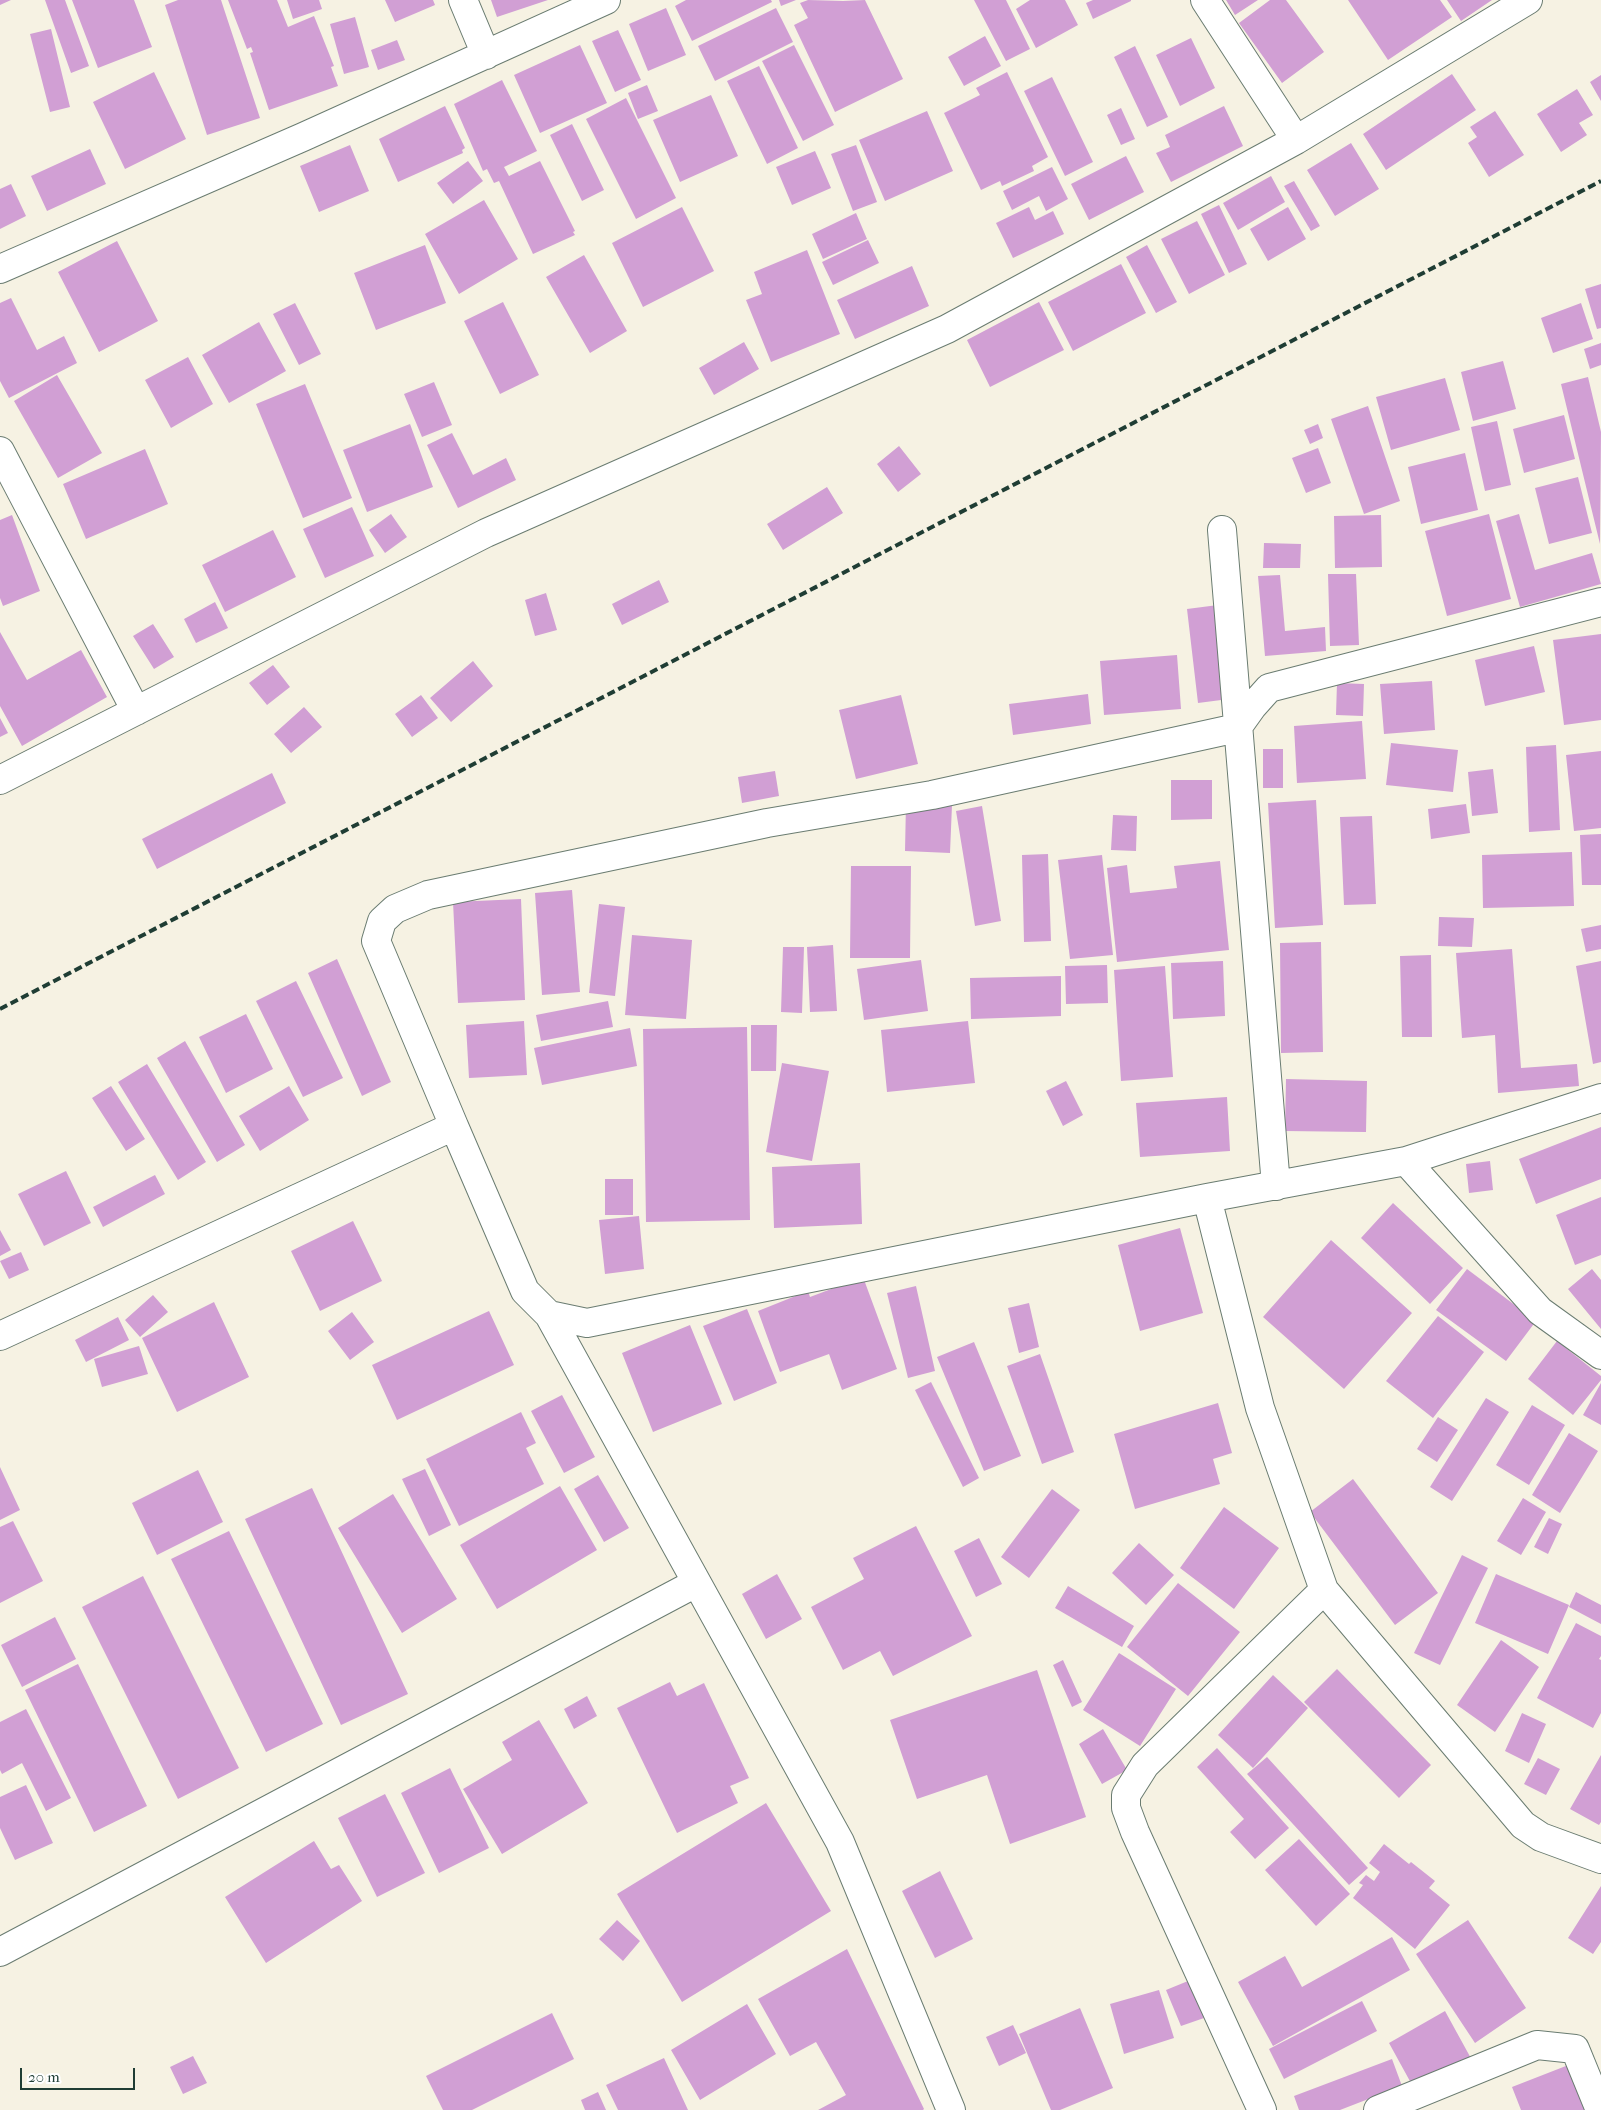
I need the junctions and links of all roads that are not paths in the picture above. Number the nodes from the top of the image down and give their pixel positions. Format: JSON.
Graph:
{"nodes":[{"id":1,"x":463,"y":0,"type":"edge"},
{"id":2,"x":606,"y":0,"type":"edge"},
{"id":3,"x":1205,"y":0,"type":"edge"},
{"id":4,"x":1528,"y":0,"type":"edge"},
{"id":5,"x":486,"y":55,"type":"junction"},
{"id":6,"x":1296,"y":140,"type":"junction"},
{"id":7,"x":0,"y":269,"type":"edge"},
{"id":8,"x":0,"y":451,"type":"edge"},
{"id":9,"x":1222,"y":530,"type":"dead end"},
{"id":10,"x":1601,"y":602,"type":"edge"},
{"id":11,"x":136,"y":711,"type":"junction"},
{"id":12,"x":1237,"y":728,"type":"junction"},
{"id":13,"x":0,"y":780,"type":"edge"},
{"id":14,"x":1601,"y":1098,"type":"edge"},
{"id":15,"x":454,"y":1126,"type":"junction"},
{"id":16,"x":1406,"y":1161,"type":"junction"},
{"id":17,"x":1276,"y":1186,"type":"junction"},
{"id":18,"x":1207,"y":1198,"type":"junction"},
{"id":19,"x":549,"y":1315,"type":"junction"},
{"id":20,"x":0,"y":1336,"type":"edge"},
{"id":21,"x":1601,"y":1355,"type":"edge"},
{"id":22,"x":696,"y":1583,"type":"junction"},
{"id":23,"x":1324,"y":1590,"type":"junction"},
{"id":24,"x":1601,"y":1859,"type":"edge"},
{"id":25,"x":0,"y":1952,"type":"edge"},
{"id":26,"x":951,"y":2110,"type":"edge"},
{"id":27,"x":1262,"y":2110,"type":"edge"},
{"id":28,"x":1378,"y":2110,"type":"edge"},
{"id":29,"x":1600,"y":2110,"type":"edge"}],
"edges":[{"from":1,"to":5,"type":"street"},
{"from":2,"to":5,"type":"street"},
{"from":3,"to":6,"type":"street"},
{"from":4,"to":6,"type":"street"},
{"from":5,"to":7,"type":"street"},
{"from":6,"to":11,"type":"street"},
{"from":8,"to":11,"type":"street"},
{"from":9,"to":12,"type":"street"},
{"from":10,"to":12,"type":"street"},
{"from":11,"to":13,"type":"street"},
{"from":12,"to":15,"type":"street"},
{"from":12,"to":17,"type":"street"},
{"from":14,"to":16,"type":"street"},
{"from":15,"to":19,"type":"street"},
{"from":15,"to":20,"type":"street"},
{"from":16,"to":17,"type":"street"},
{"from":16,"to":21,"type":"street"},
{"from":17,"to":18,"type":"street"},
{"from":18,"to":19,"type":"street"},
{"from":18,"to":23,"type":"street"},
{"from":19,"to":22,"type":"street"},
{"from":22,"to":25,"type":"street"},
{"from":22,"to":26,"type":"street"},
{"from":23,"to":24,"type":"street"},
{"from":23,"to":27,"type":"street"},
{"from":28,"to":29,"type":"street"}]}
